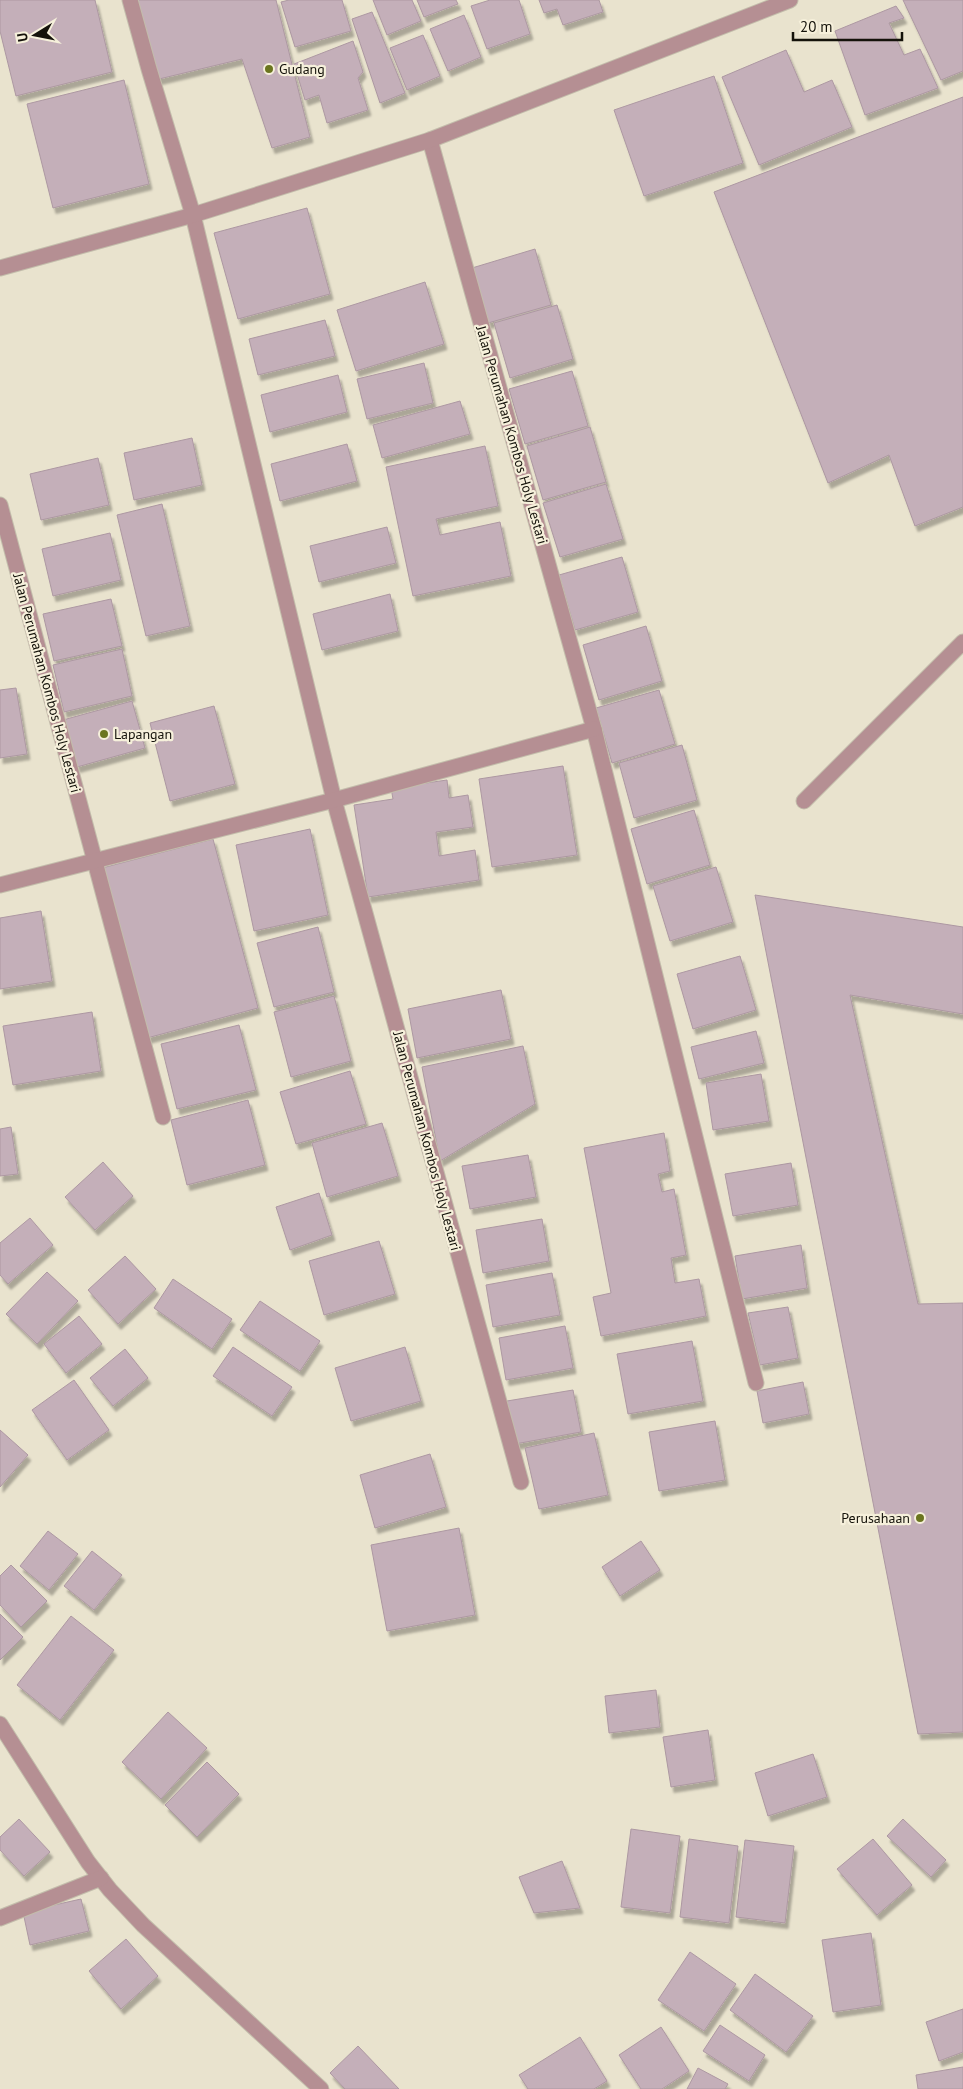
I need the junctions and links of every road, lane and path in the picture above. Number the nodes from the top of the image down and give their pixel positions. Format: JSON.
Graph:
{"nodes":[{"id":1,"x":130,"y":0,"type":"edge"},
{"id":2,"x":790,"y":0,"type":"edge"},
{"id":3,"x":430,"y":140,"type":"junction"},
{"id":4,"x":193,"y":215,"type":"junction"},
{"id":5,"x":0,"y":268,"type":"edge"},
{"id":6,"x":0,"y":505,"type":"edge"},
{"id":7,"x":963,"y":642,"type":"edge"},
{"id":8,"x":594,"y":729,"type":"junction"},
{"id":9,"x":334,"y":800,"type":"junction"},
{"id":10,"x":804,"y":801,"type":"dead end"},
{"id":11,"x":94,"y":861,"type":"junction"},
{"id":12,"x":0,"y":884,"type":"edge"},
{"id":13,"x":163,"y":1117,"type":"dead end"},
{"id":14,"x":756,"y":1383,"type":"dead end"},
{"id":15,"x":521,"y":1482,"type":"dead end"},
{"id":16,"x":0,"y":1724,"type":"edge"},
{"id":17,"x":101,"y":1878,"type":"junction"},
{"id":18,"x":0,"y":1918,"type":"edge"},
{"id":19,"x":321,"y":2089,"type":"edge"}],
"edges":[{"from":1,"to":4,"type":"street","name":"Jalan Perumahan Kombos Holy Lestari"},
{"from":2,"to":3,"type":"street"},
{"from":3,"to":4,"type":"street"},
{"from":3,"to":8,"type":"street","name":"Jalan Perumahan Kombos Holy Lestari"},
{"from":4,"to":5,"type":"street"},
{"from":4,"to":9,"type":"street","name":"Jalan Perumahan Kombos Holy Lestari"},
{"from":6,"to":11,"type":"street","name":"Jalan Perumahan Kombos Holy Lestari"},
{"from":7,"to":10,"type":"street"},
{"from":8,"to":9,"type":"street"},
{"from":8,"to":14,"type":"street","name":"Jalan Perumahan Kombos Holy Lestari"},
{"from":9,"to":11,"type":"street"},
{"from":9,"to":15,"type":"street","name":"Jalan Perumahan Kombos Holy Lestari"},
{"from":11,"to":12,"type":"street"},
{"from":11,"to":13,"type":"street","name":"Jalan Perumahan Kombos Holy Lestari"},
{"from":16,"to":17,"type":"street"},
{"from":17,"to":18,"type":"street"},
{"from":17,"to":19,"type":"street"}]}
